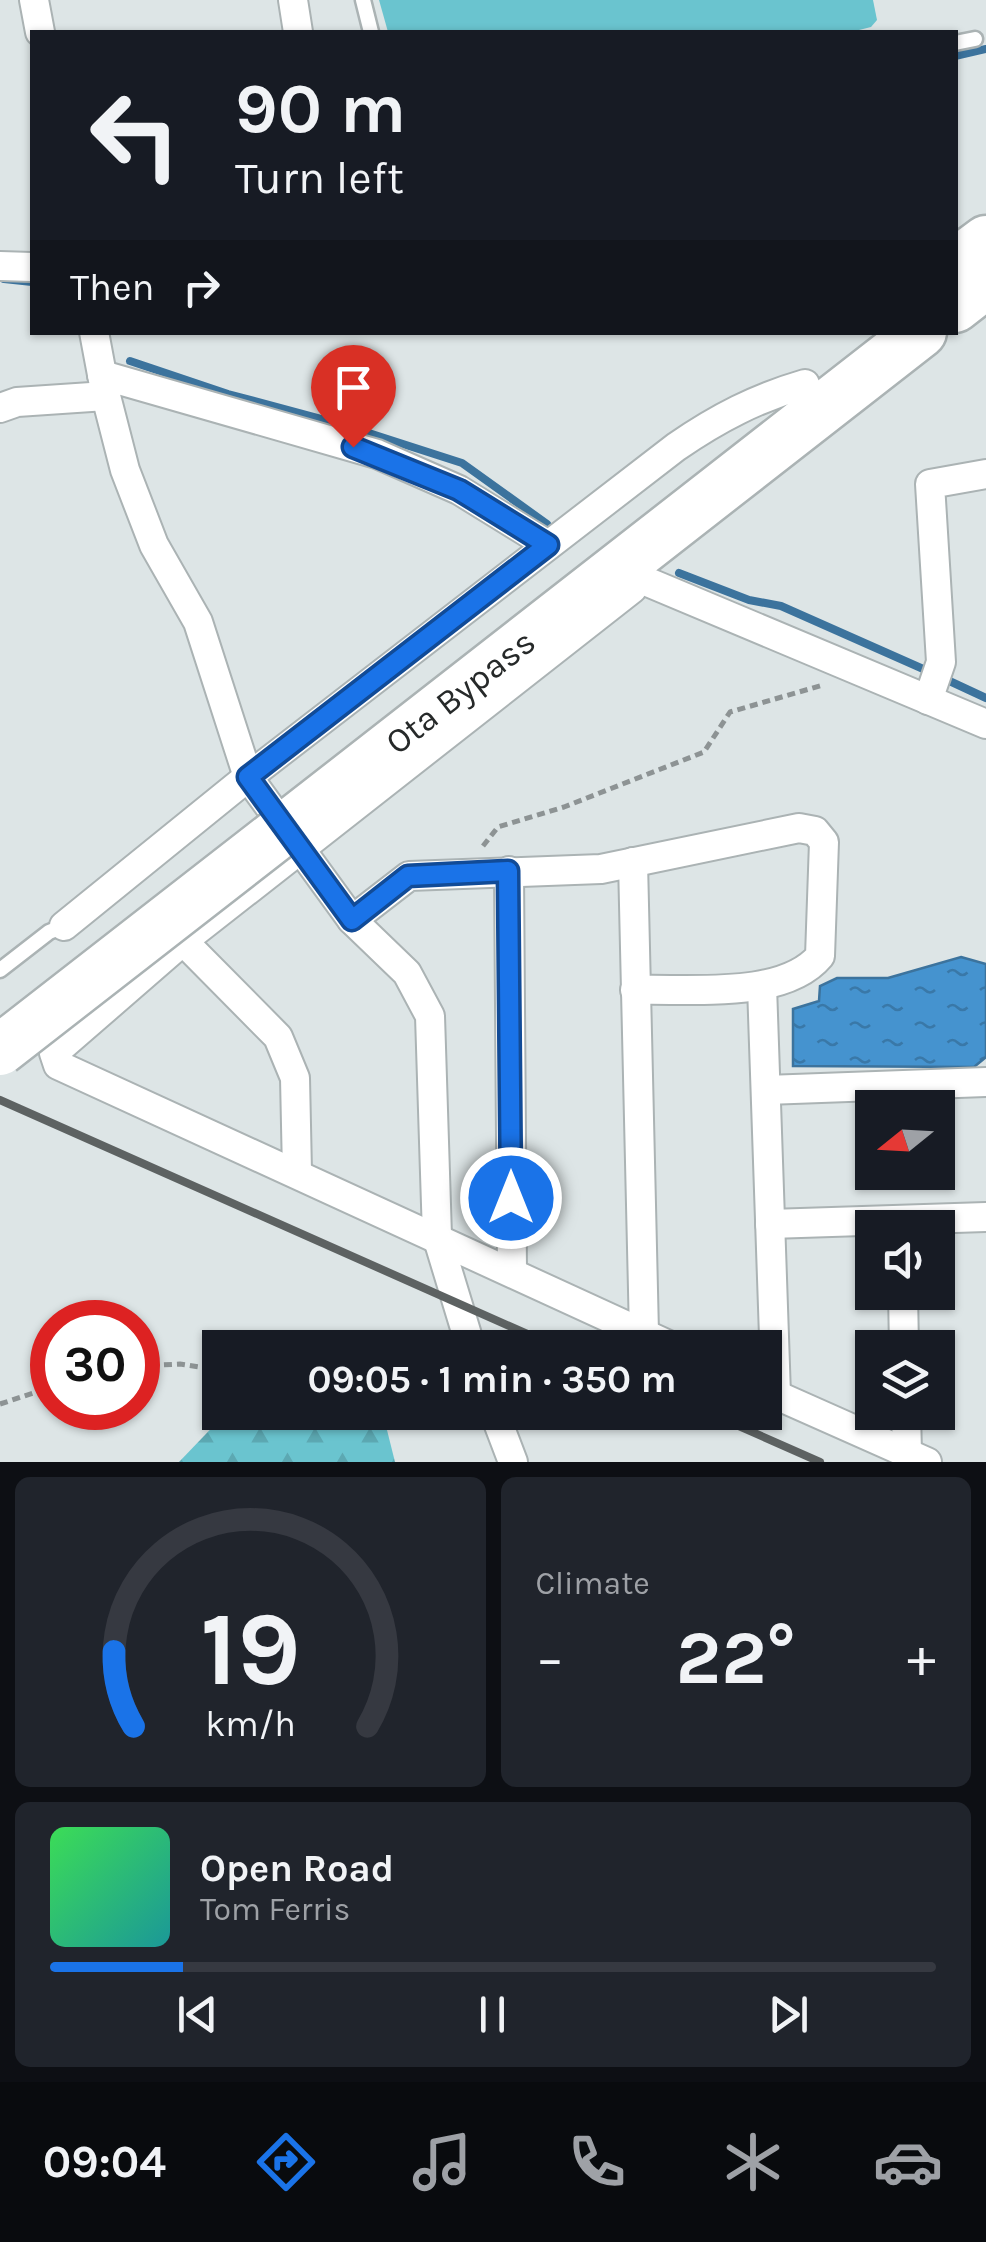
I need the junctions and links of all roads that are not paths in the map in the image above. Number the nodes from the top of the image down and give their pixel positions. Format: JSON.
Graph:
{"nodes":[{"id":1,"x":34,"y":0,"type":"edge"},
{"id":2,"x":293,"y":0,"type":"edge"},
{"id":3,"x":363,"y":0,"type":"edge"},
{"id":4,"x":40,"y":30,"type":"edge"},
{"id":5,"x":298,"y":30,"type":"edge"},
{"id":6,"x":370,"y":30,"type":"edge"},
{"id":7,"x":975,"y":39,"type":"dead end"},
{"id":8,"x":958,"y":42,"type":"edge"},
{"id":9,"x":986,"y":240,"type":"edge"},
{"id":10,"x":958,"y":262,"type":"edge"},
{"id":11,"x":0,"y":266,"type":"edge"},
{"id":12,"x":30,"y":267,"type":"edge"},
{"id":13,"x":986,"y":268,"type":"edge"},
{"id":14,"x":986,"y":283,"type":"edge"},
{"id":15,"x":958,"y":288,"type":"edge"},
{"id":16,"x":958,"y":304,"type":"edge"},
{"id":17,"x":95,"y":335,"type":"edge"},
{"id":18,"x":901,"y":335,"type":"edge"},
{"id":19,"x":104,"y":385,"type":"junction"},
{"id":20,"x":814,"y":396,"type":"junction"},
{"id":21,"x":0,"y":408,"type":"edge"},
{"id":22,"x":986,"y":474,"type":"edge"},
{"id":23,"x":548,"y":545,"type":"junction"},
{"id":24,"x":644,"y":580,"type":"junction"},
{"id":25,"x":928,"y":700,"type":"junction"},
{"id":26,"x":986,"y":724,"type":"edge"},
{"id":27,"x":280,"y":811,"type":"junction"},
{"id":28,"x":633,"y":862,"type":"junction"},
{"id":29,"x":495,"y":871,"type":"junction"},
{"id":30,"x":352,"y":920,"type":"junction"},
{"id":31,"x":64,"y":926,"type":"joint"},
{"id":32,"x":183,"y":941,"type":"junction"},
{"id":33,"x":0,"y":970,"type":"edge"},
{"id":34,"x":762,"y":986,"type":"junction"},
{"id":35,"x":636,"y":990,"type":"junction"},
{"id":36,"x":0,"y":1009,"type":"edge"},
{"id":37,"x":0,"y":1050,"type":"edge"},
{"id":38,"x":986,"y":1082,"type":"edge"},
{"id":39,"x":766,"y":1090,"type":"junction"},
{"id":40,"x":297,"y":1172,"type":"junction"},
{"id":41,"x":986,"y":1217,"type":"edge"},
{"id":42,"x":955,"y":1220,"type":"edge"},
{"id":43,"x":770,"y":1224,"type":"junction"},
{"id":44,"x":855,"y":1224,"type":"edge"},
{"id":45,"x":437,"y":1236,"type":"junction"},
{"id":46,"x":512,"y":1271,"type":"junction"},
{"id":47,"x":466,"y":1330,"type":"edge"},
{"id":48,"x":638,"y":1330,"type":"edge"},
{"id":49,"x":644,"y":1330,"type":"edge"},
{"id":50,"x":770,"y":1330,"type":"edge"},
{"id":51,"x":782,"y":1397,"type":"edge"},
{"id":52,"x":501,"y":1430,"type":"edge"},
{"id":53,"x":910,"y":1430,"type":"edge"},
{"id":54,"x":917,"y":1458,"type":"edge"},
{"id":55,"x":513,"y":1462,"type":"edge"}],
"edges":[{"from":1,"to":4,"type":"street"},
{"from":2,"to":5,"type":"street"},
{"from":3,"to":6,"type":"lane"},
{"from":7,"to":8,"type":"lane"},
{"from":9,"to":10,"type":"highway"},
{"from":11,"to":12,"type":"street"},
{"from":13,"to":15,"type":"street"},
{"from":14,"to":16,"type":"highway"},
{"from":17,"to":19,"type":"street"},
{"from":18,"to":20,"type":"highway","name":"Ota Bypass"},
{"from":19,"to":21,"type":"street"},
{"from":19,"to":23,"type":"street"},
{"from":19,"to":27,"type":"street"},
{"from":20,"to":23,"type":"street"},
{"from":20,"to":24,"type":"street"},
{"from":20,"to":27,"type":"highway","name":"Ota Bypass"},
{"from":22,"to":25,"type":"street"},
{"from":23,"to":27,"type":"street"},
{"from":24,"to":25,"type":"street"},
{"from":24,"to":27,"type":"street"},
{"from":25,"to":26,"type":"street"},
{"from":27,"to":30,"type":"street"},
{"from":27,"to":31,"type":"street"},
{"from":27,"to":32,"type":"street"},
{"from":27,"to":36,"type":"highway","name":"Ota Bypass"},
{"from":27,"to":37,"type":"highway","name":"Ota Bypass","bridge":true},
{"from":28,"to":29,"type":"street"},
{"from":28,"to":34,"type":"street"},
{"from":28,"to":35,"type":"street"},
{"from":29,"to":30,"type":"street"},
{"from":29,"to":46,"type":"street"},
{"from":30,"to":45,"type":"street"},
{"from":31,"to":33,"type":"lane"},
{"from":32,"to":40,"type":"street"},
{"from":32,"to":40,"type":"street"},
{"from":34,"to":35,"type":"street"},
{"from":34,"to":39,"type":"street"},
{"from":35,"to":49,"type":"street"},
{"from":38,"to":39,"type":"street"},
{"from":39,"to":43,"type":"street"},
{"from":40,"to":45,"type":"street"},
{"from":41,"to":42,"type":"street"},
{"from":43,"to":44,"type":"street"},
{"from":43,"to":50,"type":"street"},
{"from":45,"to":46,"type":"street"},
{"from":45,"to":47,"type":"street"},
{"from":46,"to":48,"type":"street"},
{"from":51,"to":54,"type":"street"},
{"from":52,"to":55,"type":"street"},
{"from":53,"to":54,"type":"street"}]}
